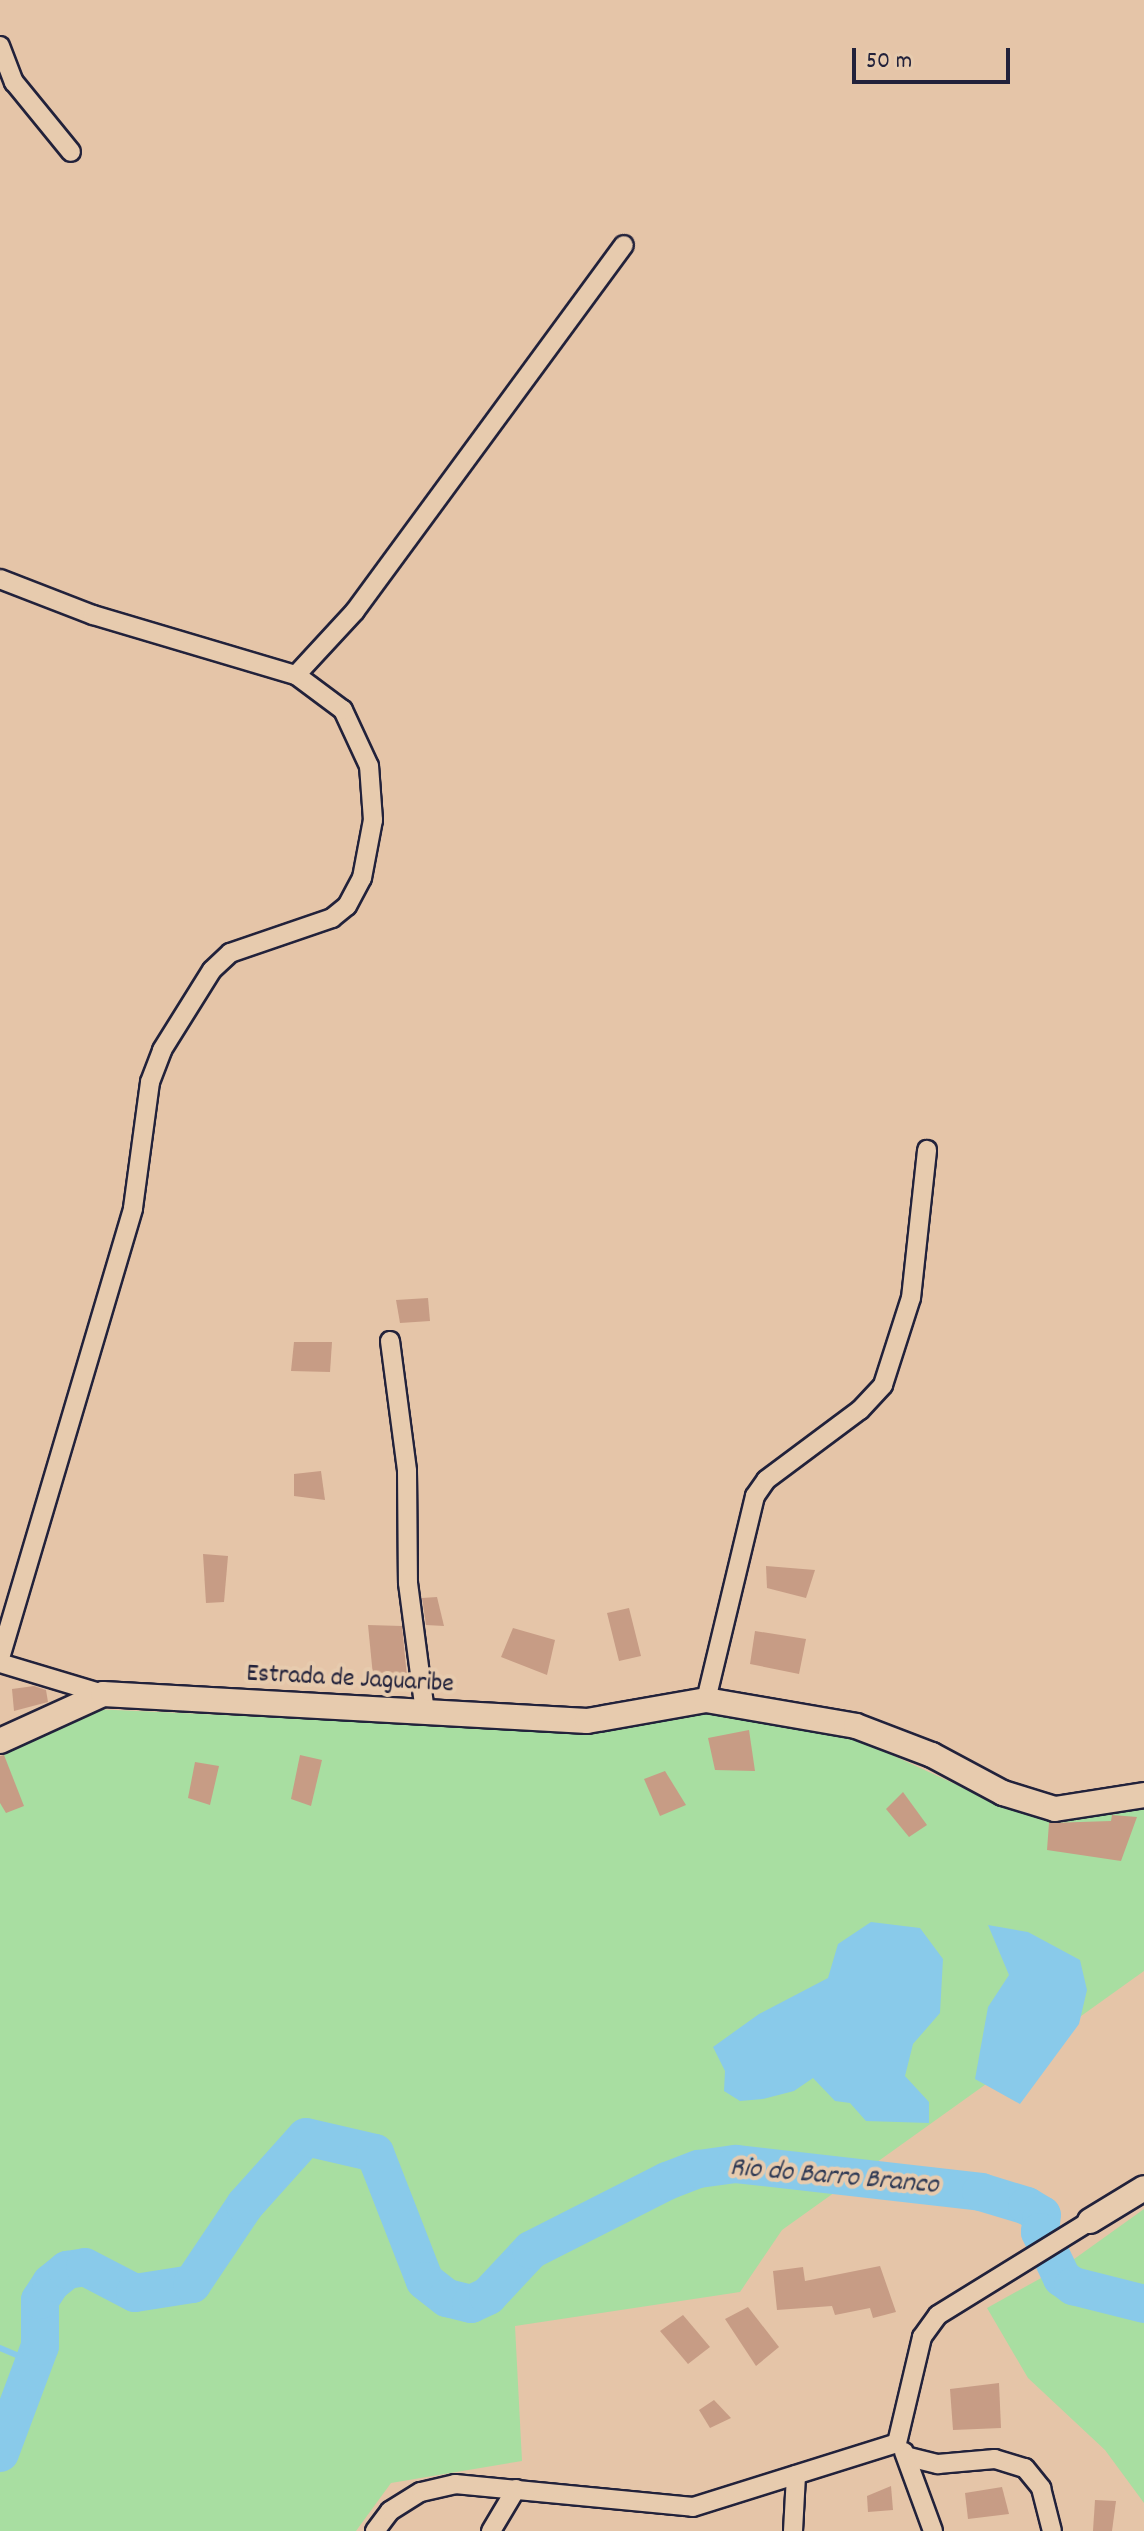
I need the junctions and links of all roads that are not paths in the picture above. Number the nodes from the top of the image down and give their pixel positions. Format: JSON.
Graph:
{"nodes":[{"id":1,"x":0,"y":46,"type":"edge"},
{"id":2,"x":71,"y":152,"type":"dead end"},
{"id":3,"x":624,"y":245,"type":"dead end"},
{"id":4,"x":0,"y":579,"type":"edge"},
{"id":5,"x":296,"y":675,"type":"junction"},
{"id":6,"x":927,"y":1150,"type":"dead end"},
{"id":7,"x":390,"y":1341,"type":"dead end"},
{"id":8,"x":0,"y":1660,"type":"edge"},
{"id":9,"x":103,"y":1694,"type":"junction"},
{"id":10,"x":706,"y":1700,"type":"junction"},
{"id":11,"x":425,"y":1712,"type":"junction"},
{"id":12,"x":0,"y":1741,"type":"edge"},
{"id":13,"x":1144,"y":1795,"type":"edge"},
{"id":14,"x":1144,"y":2188,"type":"edge"},
{"id":15,"x":1090,"y":2221,"type":"joint"},
{"id":16,"x":903,"y":2450,"type":"junction"},
{"id":17,"x":796,"y":2475,"type":"junction"},
{"id":18,"x":516,"y":2489,"type":"junction"},
{"id":19,"x":375,"y":2531,"type":"edge"},
{"id":20,"x":491,"y":2531,"type":"edge"},
{"id":21,"x":793,"y":2531,"type":"edge"},
{"id":22,"x":933,"y":2531,"type":"edge"},
{"id":23,"x":1052,"y":2531,"type":"edge"}],
"edges":[{"from":1,"to":2,"type":"street"},
{"from":3,"to":5,"type":"street"},
{"from":4,"to":5,"type":"street"},
{"from":5,"to":8,"type":"street"},
{"from":6,"to":10,"type":"street"},
{"from":7,"to":11,"type":"street"},
{"from":8,"to":9,"type":"street"},
{"from":9,"to":11,"type":"street","name":"Estrada de Jaguaribe"},
{"from":9,"to":12,"type":"street","name":"Estrada de Jaguaribe"},
{"from":10,"to":11,"type":"street","name":"Estrada de Jaguaribe"},
{"from":10,"to":13,"type":"street","name":"Estrada de Jaguaribe"},
{"from":14,"to":15,"type":"street"},
{"from":15,"to":16,"type":"street"},
{"from":16,"to":17,"type":"street"},
{"from":16,"to":22,"type":"street"},
{"from":16,"to":23,"type":"street"},
{"from":17,"to":18,"type":"street"},
{"from":17,"to":21,"type":"street"},
{"from":18,"to":19,"type":"street"},
{"from":18,"to":20,"type":"street"}]}
